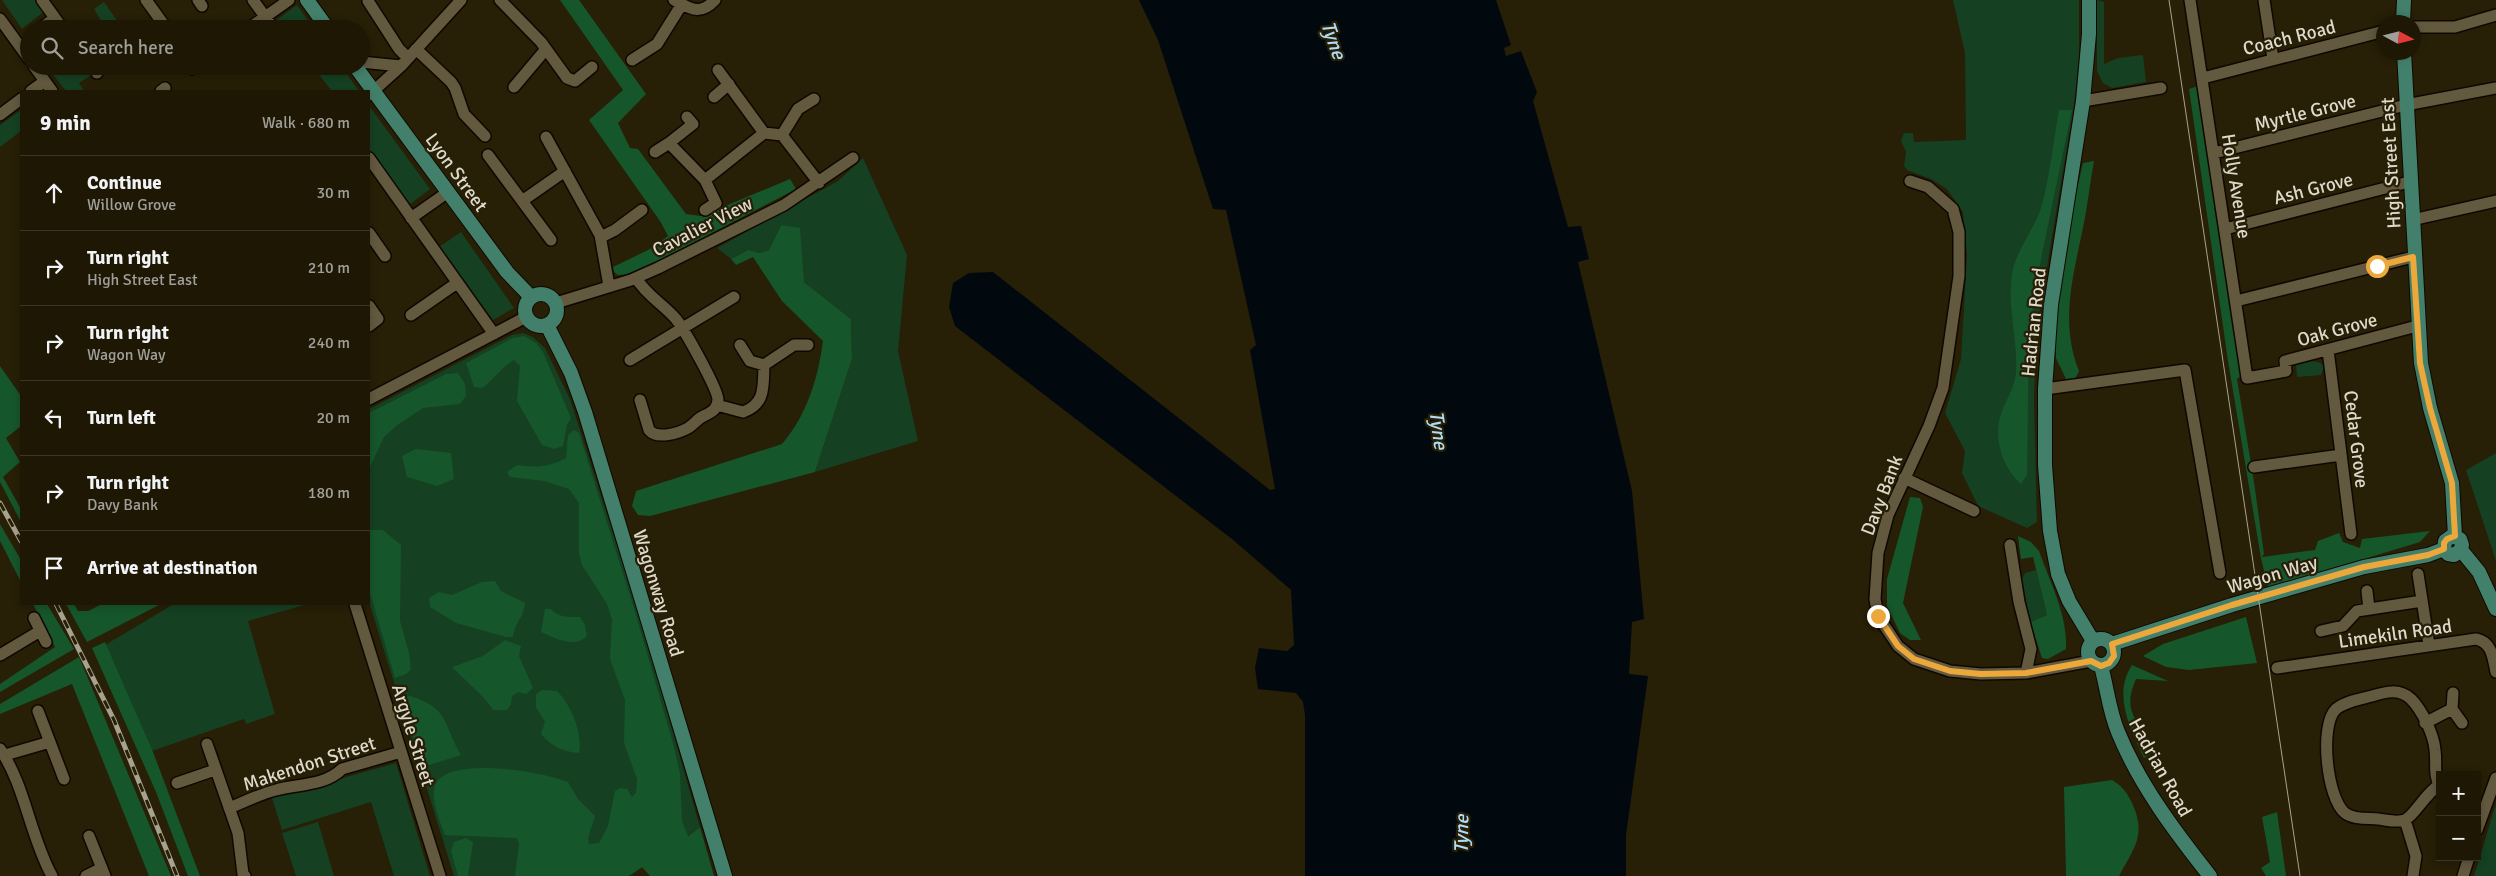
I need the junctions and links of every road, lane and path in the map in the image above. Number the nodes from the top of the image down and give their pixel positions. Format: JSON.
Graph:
{"nodes":[{"id":1,"x":42,"y":0,"type":"edge"},
{"id":2,"x":146,"y":0,"type":"edge"},
{"id":3,"x":253,"y":0,"type":"edge"},
{"id":4,"x":289,"y":0,"type":"edge"},
{"id":5,"x":307,"y":0,"type":"edge"},
{"id":6,"x":461,"y":0,"type":"edge"},
{"id":7,"x":500,"y":0,"type":"edge"},
{"id":8,"x":715,"y":0,"type":"edge"},
{"id":9,"x":2089,"y":0,"type":"edge"},
{"id":10,"x":2190,"y":0,"type":"edge"},
{"id":11,"x":2264,"y":0,"type":"edge"},
{"id":12,"x":2404,"y":0,"type":"edge"},
{"id":13,"x":368,"y":1,"type":"edge"},
{"id":14,"x":678,"y":2,"type":"edge"},
{"id":15,"x":2403,"y":15,"type":"edge"},
{"id":16,"x":2496,"y":15,"type":"edge"},
{"id":17,"x":265,"y":17,"type":"junction"},
{"id":18,"x":55,"y":18,"type":"joint"},
{"id":19,"x":0,"y":19,"type":"edge"},
{"id":20,"x":52,"y":20,"type":"edge"},
{"id":21,"x":160,"y":20,"type":"edge"},
{"id":22,"x":261,"y":20,"type":"edge"},
{"id":23,"x":267,"y":20,"type":"edge"},
{"id":24,"x":321,"y":20,"type":"edge"},
{"id":25,"x":2421,"y":27,"type":"edge"},
{"id":26,"x":2376,"y":33,"type":"edge"},
{"id":27,"x":19,"y":46,"type":"edge"},
{"id":28,"x":399,"y":49,"type":"junction"},
{"id":29,"x":416,"y":49,"type":"junction"},
{"id":30,"x":546,"y":49,"type":"junction"},
{"id":31,"x":2273,"y":59,"type":"junction"},
{"id":32,"x":632,"y":60,"type":"dead end"},
{"id":33,"x":2404,"y":60,"type":"edge"},
{"id":34,"x":405,"y":62,"type":"junction"},
{"id":35,"x":370,"y":63,"type":"edge"},
{"id":36,"x":381,"y":64,"type":"junction"},
{"id":37,"x":592,"y":67,"type":"dead end"},
{"id":38,"x":718,"y":70,"type":"dead end"},
{"id":39,"x":40,"y":75,"type":"edge"},
{"id":40,"x":360,"y":75,"type":"edge"},
{"id":41,"x":2203,"y":78,"type":"junction"},
{"id":42,"x":44,"y":81,"type":"junction"},
{"id":43,"x":729,"y":84,"type":"junction"},
{"id":44,"x":514,"y":87,"type":"dead end"},
{"id":45,"x":2161,"y":88,"type":"dead end"},
{"id":46,"x":2496,"y":88,"type":"edge"},
{"id":47,"x":32,"y":90,"type":"edge"},
{"id":48,"x":51,"y":90,"type":"edge"},
{"id":49,"x":369,"y":90,"type":"edge"},
{"id":50,"x":371,"y":93,"type":"edge"},
{"id":51,"x":714,"y":97,"type":"dead end"},
{"id":52,"x":814,"y":99,"type":"dead end"},
{"id":53,"x":20,"y":100,"type":"edge"},
{"id":54,"x":2083,"y":101,"type":"junction"},
{"id":55,"x":2406,"y":105,"type":"junction"},
{"id":56,"x":0,"y":115,"type":"edge"},
{"id":57,"x":687,"y":117,"type":"dead end"},
{"id":58,"x":764,"y":133,"type":"junction"},
{"id":59,"x":782,"y":135,"type":"junction"},
{"id":60,"x":485,"y":136,"type":"dead end"},
{"id":61,"x":546,"y":137,"type":"dead end"},
{"id":62,"x":669,"y":143,"type":"junction"},
{"id":63,"x":655,"y":152,"type":"dead end"},
{"id":64,"x":2214,"y":153,"type":"junction"},
{"id":65,"x":488,"y":155,"type":"dead end"},
{"id":66,"x":853,"y":158,"type":"dead end"},
{"id":67,"x":370,"y":159,"type":"edge"},
{"id":68,"x":565,"y":171,"type":"junction"},
{"id":69,"x":705,"y":180,"type":"junction"},
{"id":70,"x":1910,"y":181,"type":"dead end"},
{"id":71,"x":2410,"y":182,"type":"junction"},
{"id":72,"x":819,"y":183,"type":"junction"},
{"id":73,"x":448,"y":192,"type":"junction"},
{"id":74,"x":522,"y":201,"type":"junction"},
{"id":75,"x":2496,"y":201,"type":"edge"},
{"id":76,"x":642,"y":210,"type":"dead end"},
{"id":77,"x":705,"y":210,"type":"dead end"},
{"id":78,"x":411,"y":218,"type":"junction"},
{"id":79,"x":2412,"y":220,"type":"junction"},
{"id":80,"x":2226,"y":229,"type":"junction"},
{"id":81,"x":601,"y":237,"type":"junction"},
{"id":82,"x":371,"y":240,"type":"edge"},
{"id":83,"x":550,"y":240,"type":"dead end"},
{"id":84,"x":385,"y":256,"type":"dead end"},
{"id":85,"x":2413,"y":257,"type":"junction"},
{"id":86,"x":636,"y":278,"type":"junction"},
{"id":87,"x":457,"y":282,"type":"junction"},
{"id":88,"x":609,"y":286,"type":"junction"},
{"id":89,"x":531,"y":297,"type":"junction"},
{"id":90,"x":734,"y":297,"type":"dead end"},
{"id":91,"x":2236,"y":301,"type":"junction"},
{"id":92,"x":556,"y":304,"type":"junction"},
{"id":93,"x":370,"y":307,"type":"edge"},
{"id":94,"x":411,"y":315,"type":"dead end"},
{"id":95,"x":526,"y":317,"type":"junction"},
{"id":96,"x":370,"y":325,"type":"edge"},
{"id":97,"x":547,"y":325,"type":"junction"},
{"id":98,"x":2417,"y":326,"type":"junction"},
{"id":99,"x":682,"y":328,"type":"junction"},
{"id":100,"x":494,"y":334,"type":"junction"},
{"id":101,"x":740,"y":345,"type":"dead end"},
{"id":102,"x":808,"y":345,"type":"dead end"},
{"id":103,"x":2328,"y":350,"type":"junction"},
{"id":104,"x":630,"y":360,"type":"dead end"},
{"id":105,"x":764,"y":365,"type":"junction"},
{"id":106,"x":2247,"y":378,"type":"joint"},
{"id":107,"x":2045,"y":389,"type":"junction"},
{"id":108,"x":370,"y":398,"type":"edge"},
{"id":109,"x":640,"y":400,"type":"dead end"},
{"id":110,"x":717,"y":405,"type":"junction"},
{"id":111,"x":2341,"y":455,"type":"junction"},
{"id":112,"x":2254,"y":467,"type":"dead end"},
{"id":113,"x":1904,"y":478,"type":"junction"},
{"id":114,"x":1974,"y":511,"type":"dead end"},
{"id":115,"x":2351,"y":534,"type":"dead end"},
{"id":116,"x":2455,"y":536,"type":"junction"},
{"id":117,"x":2010,"y":545,"type":"dead end"},
{"id":118,"x":2444,"y":549,"type":"junction"},
{"id":119,"x":2461,"y":550,"type":"junction"},
{"id":120,"x":2220,"y":573,"type":"dead end"},
{"id":121,"x":2418,"y":574,"type":"dead end"},
{"id":122,"x":2367,"y":591,"type":"dead end"},
{"id":123,"x":2422,"y":601,"type":"junction"},
{"id":124,"x":355,"y":605,"type":"edge"},
{"id":125,"x":2496,"y":608,"type":"edge"},
{"id":126,"x":2369,"y":609,"type":"junction"},
{"id":127,"x":34,"y":618,"type":"dead end"},
{"id":128,"x":40,"y":630,"type":"junction"},
{"id":129,"x":2321,"y":631,"type":"dead end"},
{"id":130,"x":2093,"y":641,"type":"junction"},
{"id":131,"x":46,"y":642,"type":"dead end"},
{"id":132,"x":2112,"y":644,"type":"junction"},
{"id":133,"x":2429,"y":645,"type":"junction"},
{"id":134,"x":0,"y":655,"type":"edge"},
{"id":135,"x":2096,"y":663,"type":"junction"},
{"id":136,"x":2277,"y":668,"type":"dead end"},
{"id":137,"x":2496,"y":672,"type":"edge"},
{"id":138,"x":2026,"y":673,"type":"junction"},
{"id":139,"x":2453,"y":692,"type":"dead end"},
{"id":140,"x":2452,"y":709,"type":"junction"},
{"id":141,"x":38,"y":711,"type":"dead end"},
{"id":142,"x":2425,"y":723,"type":"junction"},
{"id":143,"x":2462,"y":723,"type":"dead end"},
{"id":144,"x":50,"y":742,"type":"junction"},
{"id":145,"x":207,"y":744,"type":"dead end"},
{"id":146,"x":2,"y":752,"type":"edge"},
{"id":147,"x":401,"y":752,"type":"junction"},
{"id":148,"x":215,"y":770,"type":"junction"},
{"id":149,"x":2436,"y":775,"type":"edge"},
{"id":150,"x":2496,"y":778,"type":"edge"},
{"id":151,"x":64,"y":779,"type":"dead end"},
{"id":152,"x":177,"y":783,"type":"dead end"},
{"id":153,"x":2436,"y":788,"type":"edge"},
{"id":154,"x":229,"y":808,"type":"junction"},
{"id":155,"x":2481,"y":811,"type":"edge"},
{"id":156,"x":2405,"y":820,"type":"junction"},
{"id":157,"x":89,"y":836,"type":"dead end"},
{"id":158,"x":2468,"y":861,"type":"edge"},
{"id":159,"x":104,"y":872,"type":"edge"},
{"id":160,"x":52,"y":876,"type":"edge"},
{"id":161,"x":86,"y":876,"type":"edge"},
{"id":162,"x":245,"y":876,"type":"edge"},
{"id":163,"x":440,"y":876,"type":"edge"},
{"id":164,"x":725,"y":876,"type":"edge"},
{"id":165,"x":2210,"y":876,"type":"edge"},
{"id":166,"x":2414,"y":876,"type":"edge"},
{"id":167,"x":2463,"y":876,"type":"edge"}],
"edges":[{"from":1,"to":18,"type":"street"},
{"from":2,"to":21,"type":"street"},
{"from":3,"to":17,"type":"street"},
{"from":4,"to":17,"type":"street"},
{"from":5,"to":24,"type":"main road"},
{"from":6,"to":29,"type":"street"},
{"from":7,"to":30,"type":"street"},
{"from":8,"to":14,"type":"street"},
{"from":9,"to":54,"type":"main road","name":"Hadrian Road"},
{"from":10,"to":41,"type":"street","name":"Holly Avenue"},
{"from":11,"to":31,"type":"street"},
{"from":12,"to":15,"type":"main road"},
{"from":13,"to":28,"type":"street"},
{"from":14,"to":32,"type":"street"},
{"from":16,"to":25,"type":"street"},
{"from":17,"to":22,"type":"street"},
{"from":17,"to":23,"type":"street"},
{"from":18,"to":20,"type":"street"},
{"from":19,"to":27,"type":"street"},
{"from":26,"to":31,"type":"street","name":"Coach Road"},
{"from":28,"to":34,"type":"street"},
{"from":28,"to":36,"type":"street"},
{"from":29,"to":34,"type":"street"},
{"from":29,"to":60,"type":"street"},
{"from":30,"to":37,"type":"street"},
{"from":30,"to":44,"type":"street"},
{"from":31,"to":41,"type":"street","name":"Coach Road"},
{"from":33,"to":55,"type":"main road","name":"High Street East"},
{"from":34,"to":36,"type":"street"},
{"from":34,"to":50,"type":"street"},
{"from":35,"to":36,"type":"street"},
{"from":38,"to":43,"type":"street"},
{"from":39,"to":42,"type":"street"},
{"from":40,"to":49,"type":"main road","name":"Lyon Street"},
{"from":41,"to":64,"type":"street","name":"Holly Avenue"},
{"from":42,"to":47,"type":"street"},
{"from":42,"to":48,"type":"street"},
{"from":43,"to":51,"type":"street"},
{"from":43,"to":58,"type":"street"},
{"from":45,"to":54,"type":"street"},
{"from":46,"to":55,"type":"street","name":"Myrtle Grove"},
{"from":50,"to":73,"type":"main road","name":"Lyon Street"},
{"from":52,"to":59,"type":"street"},
{"from":53,"to":56,"type":"street"},
{"from":54,"to":107,"type":"main road","name":"Hadrian Road"},
{"from":55,"to":64,"type":"street","name":"Myrtle Grove"},
{"from":55,"to":71,"type":"main road","name":"High Street East"},
{"from":57,"to":62,"type":"street"},
{"from":58,"to":59,"type":"street"},
{"from":58,"to":69,"type":"street"},
{"from":59,"to":72,"type":"street"},
{"from":61,"to":68,"type":"street"},
{"from":62,"to":63,"type":"street"},
{"from":62,"to":69,"type":"street"},
{"from":64,"to":80,"type":"street","name":"Holly Avenue"},
{"from":65,"to":74,"type":"street"},
{"from":66,"to":72,"type":"street","name":"Cavalier View"},
{"from":67,"to":78,"type":"street"},
{"from":68,"to":74,"type":"street"},
{"from":68,"to":81,"type":"street"},
{"from":69,"to":77,"type":"street"},
{"from":70,"to":113,"type":"street","name":"Davy Bank"},
{"from":71,"to":79,"type":"main road","name":"High Street East"},
{"from":71,"to":80,"type":"street","name":"Ash Grove"},
{"from":72,"to":86,"type":"street","name":"Cavalier View"},
{"from":73,"to":78,"type":"street"},
{"from":73,"to":89,"type":"main road","name":"Lyon Street"},
{"from":74,"to":83,"type":"street"},
{"from":75,"to":79,"type":"street"},
{"from":76,"to":81,"type":"street"},
{"from":78,"to":87,"type":"street"},
{"from":79,"to":85,"type":"main road","name":"High Street East"},
{"from":80,"to":91,"type":"street","name":"Holly Avenue"},
{"from":81,"to":88,"type":"street"},
{"from":82,"to":84,"type":"street"},
{"from":85,"to":91,"type":"street"},
{"from":85,"to":98,"type":"main road","name":"High Street East"},
{"from":86,"to":88,"type":"street","name":"Cavalier View"},
{"from":86,"to":99,"type":"street"},
{"from":87,"to":94,"type":"street"},
{"from":87,"to":100,"type":"street"},
{"from":88,"to":92,"type":"street","name":"Cavalier View"},
{"from":89,"to":92,"type":"main road"},
{"from":89,"to":95,"type":"main road"},
{"from":90,"to":99,"type":"street"},
{"from":91,"to":106,"type":"street","name":"Holly Avenue"},
{"from":92,"to":97,"type":"main road"},
{"from":93,"to":96,"type":"street"},
{"from":95,"to":97,"type":"main road"},
{"from":95,"to":100,"type":"street"},
{"from":97,"to":164,"type":"main road","name":"Wagonway Road"},
{"from":98,"to":103,"type":"street","name":"Oak Grove"},
{"from":98,"to":116,"type":"main road","name":"High Street East"},
{"from":99,"to":104,"type":"street"},
{"from":99,"to":110,"type":"street"},
{"from":100,"to":108,"type":"street"},
{"from":101,"to":105,"type":"street"},
{"from":102,"to":105,"type":"street"},
{"from":103,"to":106,"type":"street","name":"Oak Grove"},
{"from":103,"to":111,"type":"street","name":"Cedar Grove"},
{"from":105,"to":110,"type":"street"},
{"from":107,"to":120,"type":"street"},
{"from":107,"to":130,"type":"main road","name":"Hadrian Road"},
{"from":109,"to":110,"type":"street"},
{"from":111,"to":112,"type":"street"},
{"from":111,"to":115,"type":"street","name":"Cedar Grove"},
{"from":113,"to":114,"type":"street"},
{"from":113,"to":138,"type":"street","name":"Davy Bank"},
{"from":116,"to":118,"type":"main road"},
{"from":116,"to":119,"type":"main road"},
{"from":117,"to":138,"type":"street"},
{"from":118,"to":119,"type":"main road"},
{"from":118,"to":132,"type":"main road","name":"Wagon Way"},
{"from":119,"to":125,"type":"main road"},
{"from":121,"to":123,"type":"street"},
{"from":122,"to":126,"type":"street"},
{"from":123,"to":126,"type":"street"},
{"from":123,"to":133,"type":"street"},
{"from":124,"to":147,"type":"street","name":"Argyle Street"},
{"from":126,"to":129,"type":"street"},
{"from":127,"to":128,"type":"street"},
{"from":128,"to":131,"type":"street"},
{"from":128,"to":134,"type":"street"},
{"from":130,"to":132,"type":"main road"},
{"from":130,"to":135,"type":"main road"},
{"from":132,"to":135,"type":"main road"},
{"from":133,"to":136,"type":"street","name":"Limekiln Road"},
{"from":133,"to":137,"type":"street","name":"Limekiln Road"},
{"from":135,"to":138,"type":"street","name":"Davy Bank"},
{"from":135,"to":165,"type":"main road","name":"Hadrian Road"},
{"from":139,"to":140,"type":"street"},
{"from":140,"to":142,"type":"street"},
{"from":140,"to":143,"type":"street"},
{"from":141,"to":144,"type":"street"},
{"from":142,"to":149,"type":"street"},
{"from":142,"to":156,"type":"street"},
{"from":144,"to":146,"type":"street"},
{"from":144,"to":151,"type":"street"},
{"from":145,"to":148,"type":"street","name":"Makendon Street"},
{"from":146,"to":160,"type":"street"},
{"from":147,"to":154,"type":"street","name":"Makendon Street"},
{"from":147,"to":163,"type":"street","name":"Argyle Street"},
{"from":148,"to":152,"type":"street","name":"Makendon Street"},
{"from":148,"to":154,"type":"street","name":"Makendon Street"},
{"from":150,"to":155,"type":"street"},
{"from":153,"to":156,"type":"street"},
{"from":154,"to":162,"type":"street","name":"Makendon Street"},
{"from":156,"to":166,"type":"street"},
{"from":157,"to":159,"type":"street"},
{"from":158,"to":167,"type":"street"},
{"from":159,"to":161,"type":"street"}]}
